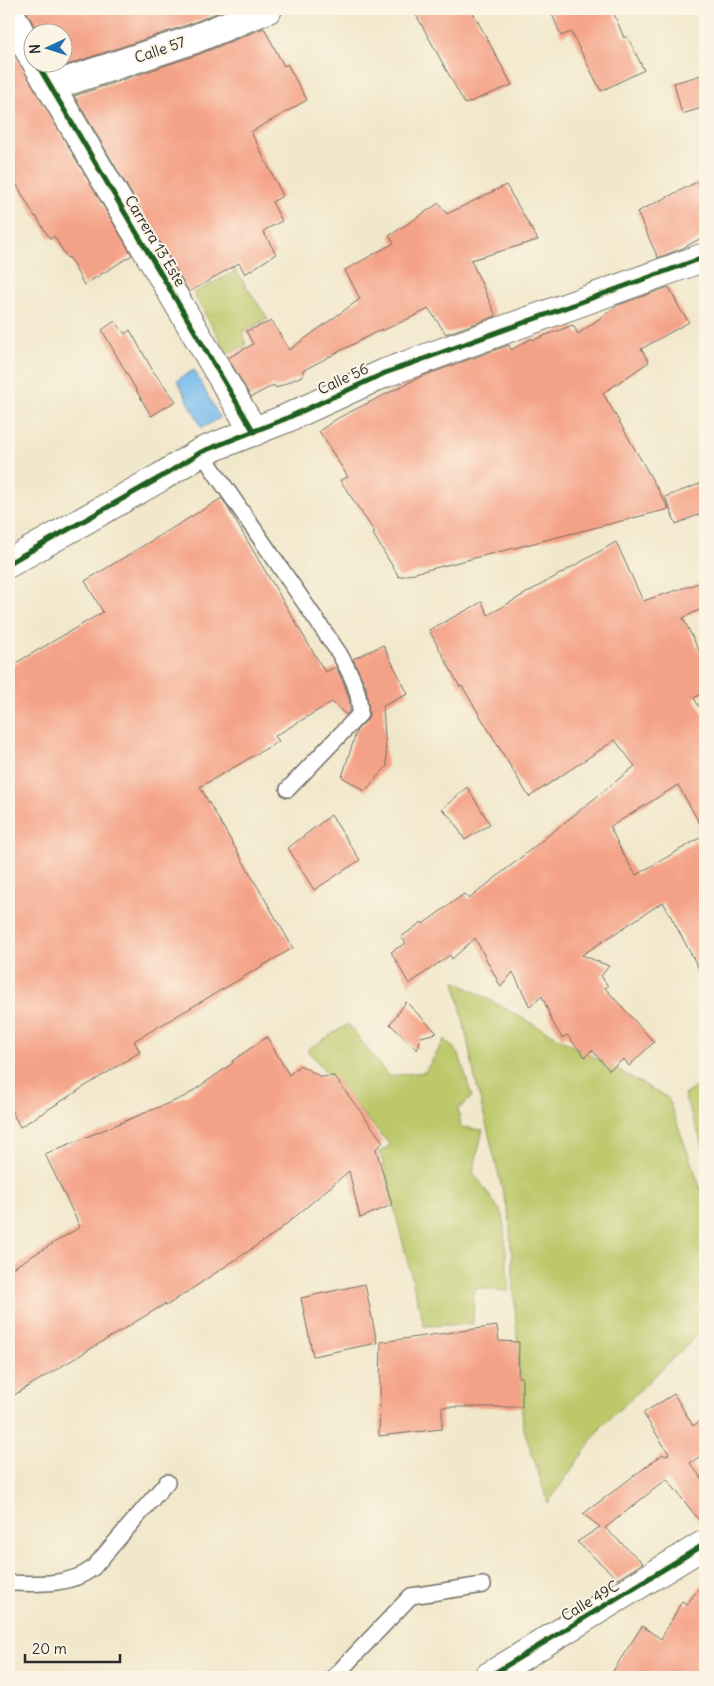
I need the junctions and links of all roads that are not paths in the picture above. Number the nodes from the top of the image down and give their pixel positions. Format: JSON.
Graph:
{"nodes":[{"id":1,"x":268,"y":9,"type":"edge"},
{"id":2,"x":9,"y":12,"type":"edge"},
{"id":3,"x":22,"y":37,"type":"edge"},
{"id":4,"x":42,"y":72,"type":"edge"},
{"id":5,"x":50,"y":87,"type":"junction"},
{"id":6,"x":705,"y":257,"type":"edge"},
{"id":7,"x":254,"y":432,"type":"junction"},
{"id":8,"x":201,"y":452,"type":"junction"},
{"id":9,"x":9,"y":563,"type":"edge"},
{"id":10,"x":288,"y":789,"type":"dead end"},
{"id":11,"x":167,"y":1482,"type":"dead end"},
{"id":12,"x":705,"y":1544,"type":"edge"},
{"id":13,"x":9,"y":1583,"type":"edge"},
{"id":14,"x":483,"y":1585,"type":"dead end"},
{"id":15,"x":334,"y":1677,"type":"edge"},
{"id":16,"x":488,"y":1677,"type":"edge"}],
"edges":[{"from":1,"to":5,"type":"street","name":"Calle 57"},
{"from":2,"to":3,"type":"street"},
{"from":4,"to":5,"type":"street","name":"Carrera 13 Este"},
{"from":5,"to":7,"type":"street","name":"Carrera 13 Este"},
{"from":6,"to":7,"type":"street","name":"Calle 56"},
{"from":7,"to":8,"type":"street","name":"Calle 56"},
{"from":8,"to":9,"type":"street","name":"Calle 56"},
{"from":8,"to":10,"type":"lane"},
{"from":11,"to":13,"type":"lane"},
{"from":12,"to":16,"type":"street","name":"Calle 49C"},
{"from":14,"to":15,"type":"lane"}]}
